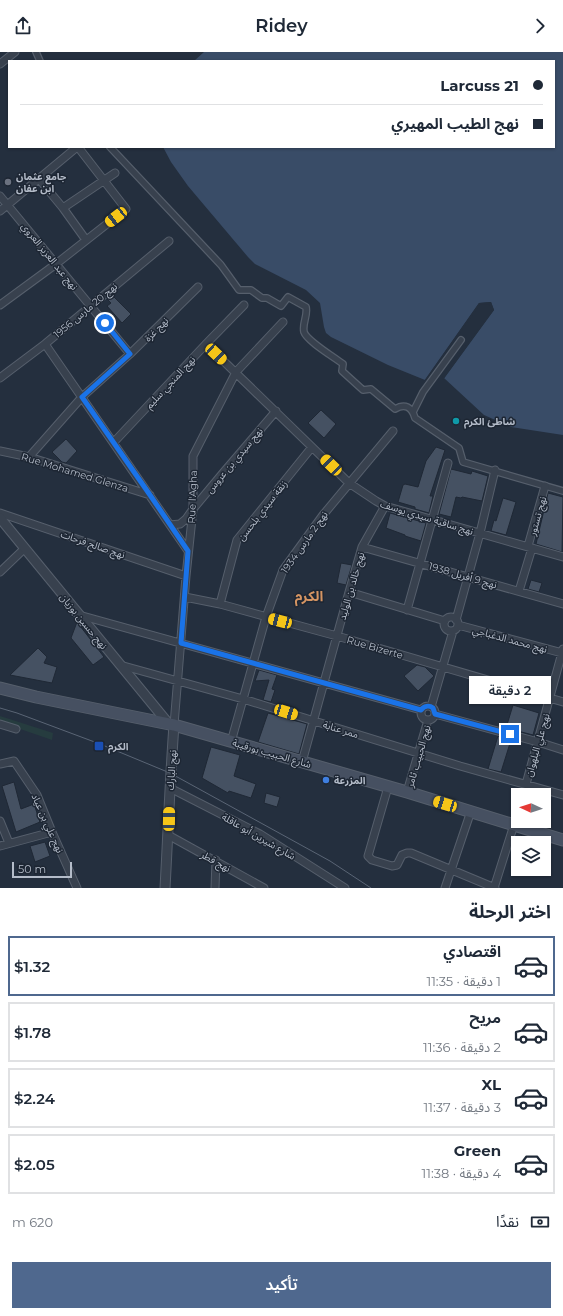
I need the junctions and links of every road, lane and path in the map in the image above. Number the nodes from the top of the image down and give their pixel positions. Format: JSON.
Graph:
{"nodes":[{"id":1,"x":15,"y":52,"type":"edge"},
{"id":2,"x":0,"y":64,"type":"edge"},
{"id":3,"x":77,"y":148,"type":"edge"},
{"id":4,"x":79,"y":148,"type":"edge"},
{"id":5,"x":111,"y":148,"type":"edge"},
{"id":6,"x":115,"y":173,"type":"dead end"},
{"id":7,"x":39,"y":179,"type":"junction"},
{"id":8,"x":103,"y":180,"type":"junction"},
{"id":9,"x":0,"y":196,"type":"edge"},
{"id":10,"x":8,"y":206,"type":"junction"},
{"id":11,"x":63,"y":208,"type":"junction"},
{"id":12,"x":0,"y":211,"type":"edge"},
{"id":13,"x":86,"y":240,"type":"junction"},
{"id":14,"x":168,"y":241,"type":"dead end"},
{"id":15,"x":56,"y":264,"type":"junction"},
{"id":16,"x":198,"y":287,"type":"dead end"},
{"id":17,"x":0,"y":305,"type":"edge"},
{"id":18,"x":244,"y":305,"type":"dead end"},
{"id":19,"x":90,"y":306,"type":"junction"},
{"id":20,"x":283,"y":322,"type":"dead end"},
{"id":21,"x":461,"y":340,"type":"dead end"},
{"id":22,"x":45,"y":344,"type":"junction"},
{"id":23,"x":206,"y":344,"type":"junction"},
{"id":24,"x":130,"y":354,"type":"junction"},
{"id":25,"x":236,"y":372,"type":"junction"},
{"id":26,"x":0,"y":378,"type":"edge"},
{"id":27,"x":82,"y":397,"type":"junction"},
{"id":28,"x":276,"y":411,"type":"junction"},
{"id":29,"x":414,"y":412,"type":"junction"},
{"id":30,"x":393,"y":430,"type":"dead end"},
{"id":31,"x":114,"y":442,"type":"junction"},
{"id":32,"x":312,"y":447,"type":"junction"},
{"id":33,"x":0,"y":451,"type":"edge"},
{"id":34,"x":29,"y":457,"type":"junction"},
{"id":35,"x":448,"y":463,"type":"dead end"},
{"id":36,"x":495,"y":470,"type":"junction"},
{"id":37,"x":349,"y":482,"type":"junction"},
{"id":38,"x":545,"y":486,"type":"junction"},
{"id":39,"x":563,"y":491,"type":"edge"},
{"id":40,"x":150,"y":495,"type":"junction"},
{"id":41,"x":386,"y":506,"type":"junction"},
{"id":42,"x":193,"y":509,"type":"junction"},
{"id":43,"x":0,"y":513,"type":"edge"},
{"id":44,"x":0,"y":518,"type":"edge"},
{"id":45,"x":433,"y":520,"type":"junction"},
{"id":46,"x":170,"y":525,"type":"junction"},
{"id":47,"x":480,"y":533,"type":"junction"},
{"id":48,"x":362,"y":547,"type":"junction"},
{"id":49,"x":530,"y":547,"type":"junction"},
{"id":50,"x":25,"y":548,"type":"junction"},
{"id":51,"x":188,"y":551,"type":"junction"},
{"id":52,"x":563,"y":556,"type":"edge"},
{"id":53,"x":421,"y":563,"type":"junction"},
{"id":54,"x":0,"y":572,"type":"edge"},
{"id":55,"x":186,"y":576,"type":"junction"},
{"id":56,"x":468,"y":576,"type":"junction"},
{"id":57,"x":519,"y":591,"type":"junction"},
{"id":58,"x":349,"y":592,"type":"junction"},
{"id":59,"x":185,"y":597,"type":"junction"},
{"id":60,"x":220,"y":604,"type":"junction"},
{"id":61,"x":563,"y":604,"type":"edge"},
{"id":62,"x":407,"y":610,"type":"junction"},
{"id":63,"x":79,"y":615,"type":"junction"},
{"id":64,"x":266,"y":617,"type":"junction"},
{"id":65,"x":446,"y":621,"type":"junction"},
{"id":66,"x":456,"y":625,"type":"junction"},
{"id":67,"x":337,"y":636,"type":"junction"},
{"id":68,"x":181,"y":643,"type":"junction"},
{"id":69,"x":563,"y":651,"type":"edge"},
{"id":70,"x":254,"y":663,"type":"junction"},
{"id":71,"x":120,"y":665,"type":"junction"},
{"id":72,"x":443,"y":667,"type":"junction"},
{"id":73,"x":178,"y":682,"type":"junction"},
{"id":74,"x":324,"y":684,"type":"junction"},
{"id":75,"x":0,"y":688,"type":"edge"},
{"id":76,"x":550,"y":698,"type":"junction"},
{"id":77,"x":243,"y":699,"type":"junction"},
{"id":78,"x":563,"y":702,"type":"edge"},
{"id":79,"x":421,"y":710,"type":"junction"},
{"id":80,"x":433,"y":710,"type":"junction"},
{"id":81,"x":428,"y":720,"type":"junction"},
{"id":82,"x":314,"y":721,"type":"junction"},
{"id":83,"x":0,"y":724,"type":"edge"},
{"id":84,"x":171,"y":724,"type":"junction"},
{"id":85,"x":16,"y":729,"type":"dead end"},
{"id":86,"x":231,"y":742,"type":"junction"},
{"id":87,"x":538,"y":742,"type":"junction"},
{"id":88,"x":563,"y":750,"type":"edge"},
{"id":89,"x":419,"y":753,"type":"junction"},
{"id":90,"x":302,"y":762,"type":"junction"},
{"id":91,"x":0,"y":764,"type":"edge"},
{"id":92,"x":526,"y":784,"type":"junction"},
{"id":93,"x":388,"y":787,"type":"junction"},
{"id":94,"x":170,"y":788,"type":"junction"},
{"id":95,"x":525,"y":788,"type":"edge"},
{"id":96,"x":407,"y":792,"type":"junction"},
{"id":97,"x":563,"y":795,"type":"edge"},
{"id":98,"x":471,"y":811,"type":"junction"},
{"id":99,"x":0,"y":821,"type":"edge"},
{"id":100,"x":511,"y":824,"type":"edge"},
{"id":101,"x":513,"y":828,"type":"edge"},
{"id":102,"x":524,"y":828,"type":"edge"},
{"id":103,"x":52,"y":832,"type":"junction"},
{"id":104,"x":168,"y":835,"type":"junction"},
{"id":105,"x":563,"y":840,"type":"edge"},
{"id":106,"x":9,"y":843,"type":"junction"},
{"id":107,"x":0,"y":846,"type":"edge"},
{"id":108,"x":216,"y":860,"type":"junction"},
{"id":109,"x":451,"y":870,"type":"junction"},
{"id":110,"x":77,"y":888,"type":"edge"},
{"id":111,"x":165,"y":888,"type":"edge"},
{"id":112,"x":215,"y":888,"type":"edge"},
{"id":113,"x":264,"y":888,"type":"edge"},
{"id":114,"x":345,"y":888,"type":"edge"},
{"id":115,"x":445,"y":888,"type":"edge"},
{"id":116,"x":494,"y":888,"type":"edge"}],
"edges":[{"from":1,"to":2,"type":"street"},
{"from":3,"to":7,"type":"street"},
{"from":4,"to":8,"type":"street"},
{"from":5,"to":29,"type":"street"},
{"from":6,"to":8,"type":"street"},
{"from":7,"to":10,"type":"street"},
{"from":7,"to":11,"type":"street"},
{"from":8,"to":11,"type":"street"},
{"from":8,"to":13,"type":"street"},
{"from":9,"to":10,"type":"street","name":"نهج عبد العزيز العروي"},
{"from":10,"to":12,"type":"street"},
{"from":10,"to":15,"type":"street","name":"نهج عبد العزيز العروي"},
{"from":11,"to":13,"type":"street"},
{"from":13,"to":15,"type":"street"},
{"from":14,"to":19,"type":"street","name":"نهج 20 مارس 1956"},
{"from":15,"to":17,"type":"street"},
{"from":15,"to":19,"type":"street","name":"نهج عبد العزيز العروي"},
{"from":16,"to":24,"type":"street","name":"نهج غزة"},
{"from":18,"to":23,"type":"street","name":"نهج المنجي سليم"},
{"from":19,"to":22,"type":"street","name":"نهج 20 مارس 1956"},
{"from":19,"to":24,"type":"street","name":"نهج عبد العزيز العروي"},
{"from":20,"to":25,"type":"street","name":"Rue l'Agha"},
{"from":21,"to":29,"type":"street"},
{"from":22,"to":26,"type":"street","name":"نهج 20 مارس 1956"},
{"from":22,"to":27,"type":"street"},
{"from":23,"to":25,"type":"street","name":"نهج ساقية سيدي يوسف"},
{"from":23,"to":31,"type":"street","name":"نهج المنجي سليم"},
{"from":24,"to":27,"type":"street","name":"نهج غزة"},
{"from":25,"to":28,"type":"street","name":"نهج ساقية سيدي يوسف"},
{"from":25,"to":42,"type":"street","name":"Rue l'Agha"},
{"from":27,"to":31,"type":"street"},
{"from":27,"to":34,"type":"street","name":"نهج غزة"},
{"from":28,"to":32,"type":"street","name":"نهج ساقية سيدي يوسف"},
{"from":28,"to":42,"type":"street","name":"نهج سيدي بن عروس"},
{"from":29,"to":36,"type":"street"},
{"from":30,"to":37,"type":"street","name":"نهج 2 مارس 1934"},
{"from":31,"to":40,"type":"street"},
{"from":32,"to":37,"type":"street","name":"نهج ساقية سيدي يوسف"},
{"from":32,"to":60,"type":"street","name":"زنقة سيدي بلحسن"},
{"from":33,"to":34,"type":"street","name":"Rue Mohamed Glenza"},
{"from":34,"to":40,"type":"street","name":"Rue Mohamed Glenza"},
{"from":35,"to":45,"type":"street"},
{"from":36,"to":38,"type":"street"},
{"from":36,"to":47,"type":"street"},
{"from":37,"to":41,"type":"street","name":"نهج ساقية سيدي يوسف"},
{"from":37,"to":64,"type":"street","name":"نهج 2 مارس 1934"},
{"from":38,"to":39,"type":"street"},
{"from":38,"to":49,"type":"street","name":"نهج تستور"},
{"from":40,"to":46,"type":"street"},
{"from":41,"to":45,"type":"street","name":"نهج ساقية سيدي يوسف"},
{"from":41,"to":48,"type":"street","name":"نهج خالد بن الوليد"},
{"from":42,"to":46,"type":"street","name":"نهج سيدي بن عروس"},
{"from":42,"to":51,"type":"street","name":"Rue l'Agha"},
{"from":43,"to":55,"type":"street","name":"نهج صالح فرحات"},
{"from":44,"to":50,"type":"street","name":"نهج حسين بوزيان"},
{"from":45,"to":47,"type":"street","name":"نهج ساقية سيدي يوسف"},
{"from":45,"to":53,"type":"street"},
{"from":46,"to":51,"type":"street"},
{"from":47,"to":49,"type":"street","name":"نهج ساقية سيدي يوسف"},
{"from":47,"to":56,"type":"street"},
{"from":48,"to":53,"type":"street","name":"نهج 9 أفريل 1938"},
{"from":48,"to":58,"type":"street","name":"نهج خالد بن الوليد"},
{"from":49,"to":52,"type":"street","name":"نهج ساقية سيدي يوسف"},
{"from":49,"to":57,"type":"street","name":"نهج تستور"},
{"from":50,"to":54,"type":"street"},
{"from":50,"to":63,"type":"street","name":"نهج حسين بوزيان"},
{"from":51,"to":55,"type":"street","name":"Rue l'Agha"},
{"from":53,"to":56,"type":"street","name":"نهج 9 أفريل 1938"},
{"from":53,"to":62,"type":"street"},
{"from":55,"to":59,"type":"street","name":"Rue l'Agha"},
{"from":56,"to":57,"type":"street","name":"نهج 9 أفريل 1938"},
{"from":56,"to":66,"type":"street"},
{"from":57,"to":61,"type":"street","name":"نهج 9 أفريل 1938"},
{"from":58,"to":62,"type":"street"},
{"from":58,"to":67,"type":"street","name":"نهج خالد بن الوليد"},
{"from":59,"to":60,"type":"street","name":"Rue Bizerte"},
{"from":59,"to":68,"type":"street","name":"Rue l'Agha"},
{"from":60,"to":64,"type":"street","name":"Rue Bizerte"},
{"from":62,"to":65,"type":"street"},
{"from":63,"to":68,"type":"street"},
{"from":63,"to":71,"type":"street","name":"نهج حسين بوزيان"},
{"from":64,"to":67,"type":"street","name":"Rue Bizerte"},
{"from":64,"to":70,"type":"street","name":"نهج 2 مارس 1934"},
{"from":65,"to":66,"type":"street"},
{"from":65,"to":66,"type":"street"},
{"from":66,"to":69,"type":"street","name":"نهج محمد الدغباجي"},
{"from":66,"to":72,"type":"street"},
{"from":67,"to":72,"type":"street","name":"Rue Bizerte"},
{"from":67,"to":74,"type":"street","name":"نهج خالد بن الوليد"},
{"from":68,"to":70,"type":"street"},
{"from":68,"to":73,"type":"street","name":"Rue l'Agha"},
{"from":69,"to":76,"type":"street","name":"نهج علي البلهوان"},
{"from":70,"to":74,"type":"street"},
{"from":70,"to":77,"type":"street","name":"نهج 2 مارس 1934"},
{"from":71,"to":73,"type":"street","name":"ممر عنابة"},
{"from":71,"to":84,"type":"street","name":"نهج حسين بوزيان"},
{"from":72,"to":76,"type":"street","name":"Rue Bizerte"},
{"from":72,"to":80,"type":"street"},
{"from":73,"to":77,"type":"street","name":"ممر عنابة"},
{"from":73,"to":84,"type":"street","name":"Rue l'Agha"},
{"from":74,"to":79,"type":"street"},
{"from":74,"to":82,"type":"street","name":"نهج خالد بن الوليد"},
{"from":75,"to":84,"type":"main road","name":"شارع الحبيب بورقيبة"},
{"from":76,"to":78,"type":"street","name":"Rue Bizerte"},
{"from":76,"to":87,"type":"street","name":"نهج علي البلهوان"},
{"from":77,"to":82,"type":"street","name":"ممر عنابة"},
{"from":77,"to":86,"type":"street","name":"نهج 2 مارس 1934"},
{"from":79,"to":80,"type":"street"},
{"from":79,"to":81,"type":"street"},
{"from":80,"to":81,"type":"street"},
{"from":80,"to":87,"type":"street"},
{"from":81,"to":89,"type":"street","name":"نهج الحبيب ثامر"},
{"from":82,"to":89,"type":"street","name":"ممر عنابة"},
{"from":82,"to":90,"type":"street","name":"نهج خالد بن الوليد"},
{"from":83,"to":85,"type":"street"},
{"from":84,"to":86,"type":"main road","name":"شارع الحبيب بورقيبة"},
{"from":84,"to":94,"type":"street","name":"نهج البارك"},
{"from":86,"to":90,"type":"main road","name":"شارع الحبيب بورقيبة"},
{"from":87,"to":88,"type":"street"},
{"from":87,"to":92,"type":"street","name":"نهج علي البلهوان"},
{"from":89,"to":92,"type":"street","name":"ممر عنابة"},
{"from":89,"to":96,"type":"street","name":"نهج الحبيب ثامر"},
{"from":90,"to":93,"type":"main road","name":"شارع الحبيب بورقيبة"},
{"from":91,"to":103,"type":"street","name":"نهج علي بن عياد"},
{"from":92,"to":95,"type":"street","name":"نهج علي البلهوان"},
{"from":92,"to":97,"type":"street","name":"ممر عنابة"},
{"from":93,"to":96,"type":"main road","name":"شارع الحبيب بورقيبة"},
{"from":93,"to":109,"type":"street"},
{"from":94,"to":104,"type":"street","name":"نهج البارك"},
{"from":94,"to":114,"type":"street","name":"شارع شيرين أبو عاقلة"},
{"from":96,"to":98,"type":"main road","name":"شارع الحبيب بورقيبة"},
{"from":98,"to":100,"type":"main road","name":"شارع الحبيب بورقيبة"},
{"from":98,"to":109,"type":"street"},
{"from":99,"to":106,"type":"street"},
{"from":101,"to":116,"type":"street"},
{"from":102,"to":105,"type":"main road","name":"شارع الحبيب بورقيبة"},
{"from":103,"to":106,"type":"street"},
{"from":103,"to":110,"type":"street","name":"نهج علي بن عياد"},
{"from":104,"to":108,"type":"street","name":"نهج قطر"},
{"from":104,"to":111,"type":"street","name":"نهج البارك"},
{"from":106,"to":107,"type":"street"},
{"from":108,"to":112,"type":"street"},
{"from":108,"to":113,"type":"street","name":"نهج قطر"},
{"from":109,"to":115,"type":"street"},
{"from":109,"to":116,"type":"street"}]}
